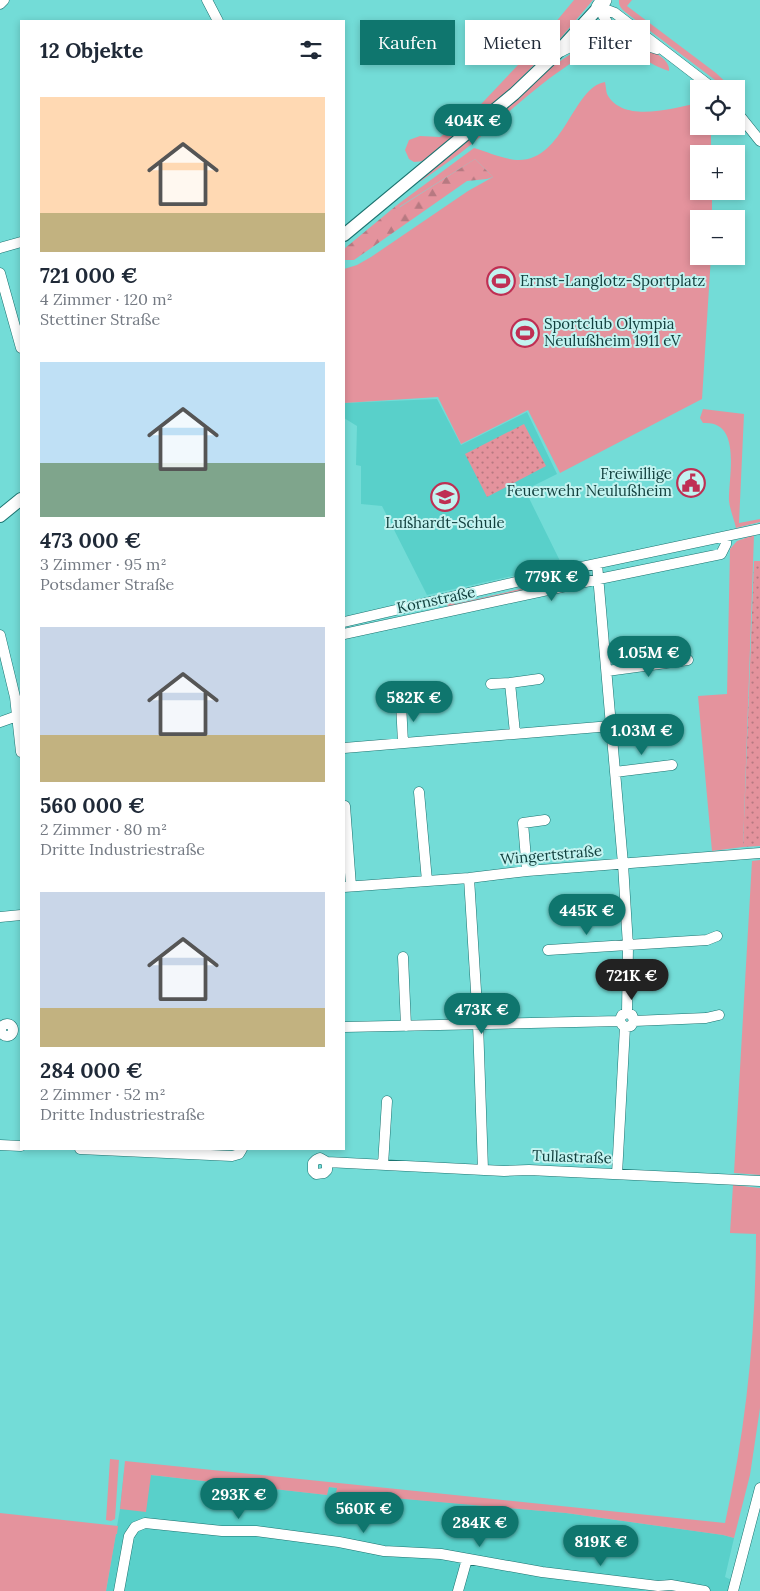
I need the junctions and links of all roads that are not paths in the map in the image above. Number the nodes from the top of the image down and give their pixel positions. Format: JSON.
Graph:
{"nodes":[{"id":1,"x":4,"y":0,"type":"edge"},
{"id":2,"x":210,"y":1,"type":"edge"},
{"id":3,"x":601,"y":3,"type":"edge"},
{"id":4,"x":0,"y":4,"type":"edge"},
{"id":5,"x":218,"y":20,"type":"edge"},
{"id":6,"x":604,"y":20,"type":"edge"},
{"id":7,"x":650,"y":47,"type":"edge"},
{"id":8,"x":560,"y":49,"type":"edge"},
{"id":9,"x":665,"y":52,"type":"junction"},
{"id":10,"x":544,"y":65,"type":"edge"},
{"id":11,"x":702,"y":80,"type":"edge"},
{"id":12,"x":745,"y":122,"type":"edge"},
{"id":13,"x":760,"y":141,"type":"edge"},
{"id":14,"x":345,"y":234,"type":"edge"},
{"id":15,"x":20,"y":242,"type":"edge"},
{"id":16,"x":0,"y":248,"type":"edge"},
{"id":17,"x":0,"y":273,"type":"edge"},
{"id":18,"x":20,"y":340,"type":"edge"},
{"id":19,"x":20,"y":500,"type":"edge"},
{"id":20,"x":0,"y":516,"type":"edge"},
{"id":21,"x":760,"y":528,"type":"edge"},
{"id":22,"x":726,"y":537,"type":"junction"},
{"id":23,"x":597,"y":564,"type":"junction"},
{"id":24,"x":599,"y":579,"type":"junction"},
{"id":25,"x":345,"y":622,"type":"edge"},
{"id":26,"x":345,"y":634,"type":"edge"},
{"id":27,"x":0,"y":635,"type":"edge"},
{"id":28,"x":688,"y":660,"type":"dead end"},
{"id":29,"x":607,"y":672,"type":"junction"},
{"id":30,"x":539,"y":679,"type":"dead end"},
{"id":31,"x":510,"y":683,"type":"junction"},
{"id":32,"x":491,"y":684,"type":"dead end"},
{"id":33,"x":18,"y":696,"type":"edge"},
{"id":34,"x":401,"y":704,"type":"dead end"},
{"id":35,"x":17,"y":716,"type":"junction"},
{"id":36,"x":0,"y":722,"type":"edge"},
{"id":37,"x":611,"y":726,"type":"junction"},
{"id":38,"x":515,"y":733,"type":"junction"},
{"id":39,"x":20,"y":743,"type":"edge"},
{"id":40,"x":403,"y":743,"type":"junction"},
{"id":41,"x":345,"y":748,"type":"edge"},
{"id":42,"x":672,"y":765,"type":"dead end"},
{"id":43,"x":615,"y":772,"type":"junction"},
{"id":44,"x":419,"y":792,"type":"dead end"},
{"id":45,"x":345,"y":806,"type":"edge"},
{"id":46,"x":545,"y":820,"type":"dead end"},
{"id":47,"x":760,"y":853,"type":"edge"},
{"id":48,"x":623,"y":864,"type":"junction"},
{"id":49,"x":526,"y":870,"type":"junction"},
{"id":50,"x":469,"y":878,"type":"junction"},
{"id":51,"x":427,"y":881,"type":"junction"},
{"id":52,"x":348,"y":886,"type":"edge"},
{"id":53,"x":20,"y":915,"type":"edge"},
{"id":54,"x":0,"y":917,"type":"edge"},
{"id":55,"x":717,"y":936,"type":"dead end"},
{"id":56,"x":628,"y":946,"type":"junction"},
{"id":57,"x":548,"y":950,"type":"dead end"},
{"id":58,"x":403,"y":957,"type":"dead end"},
{"id":59,"x":719,"y":1015,"type":"dead end"},
{"id":60,"x":627,"y":1020,"type":"junction"},
{"id":61,"x":478,"y":1023,"type":"junction"},
{"id":62,"x":406,"y":1026,"type":"junction"},
{"id":63,"x":345,"y":1027,"type":"edge"},
{"id":64,"x":18,"y":1030,"type":"edge"},
{"id":65,"x":1,"y":1032,"type":"edge"},
{"id":66,"x":387,"y":1101,"type":"dead end"},
{"id":67,"x":0,"y":1145,"type":"edge"},
{"id":68,"x":20,"y":1146,"type":"edge"},
{"id":69,"x":102,"y":1150,"type":"edge"},
{"id":70,"x":241,"y":1151,"type":"edge"},
{"id":71,"x":322,"y":1156,"type":"edge"},
{"id":72,"x":383,"y":1165,"type":"junction"},
{"id":73,"x":483,"y":1170,"type":"junction"},
{"id":74,"x":617,"y":1174,"type":"junction"},
{"id":75,"x":760,"y":1181,"type":"edge"},
{"id":76,"x":760,"y":1488,"type":"edge"},
{"id":77,"x":467,"y":1559,"type":"junction"},
{"id":78,"x":119,"y":1591,"type":"edge"},
{"id":79,"x":458,"y":1591,"type":"edge"},
{"id":80,"x":705,"y":1591,"type":"edge"},
{"id":81,"x":733,"y":1591,"type":"edge"}],
"edges":[{"from":1,"to":4,"type":"street"},
{"from":2,"to":5,"type":"street"},
{"from":3,"to":6,"type":"street"},
{"from":3,"to":8,"type":"street"},
{"from":3,"to":9,"type":"street"},
{"from":7,"to":9,"type":"street"},
{"from":9,"to":11,"type":"street"},
{"from":10,"to":14,"type":"street"},
{"from":12,"to":13,"type":"street"},
{"from":15,"to":16,"type":"street"},
{"from":17,"to":18,"type":"street"},
{"from":19,"to":20,"type":"street"},
{"from":21,"to":22,"type":"street","name":"Kornstraße"},
{"from":22,"to":23,"type":"street","name":"Kornstraße"},
{"from":22,"to":24,"type":"street","name":"Kornstraße"},
{"from":23,"to":24,"type":"street"},
{"from":23,"to":25,"type":"street","name":"Kornstraße"},
{"from":24,"to":26,"type":"street","name":"Kornstraße"},
{"from":24,"to":29,"type":"street"},
{"from":27,"to":33,"type":"street"},
{"from":28,"to":29,"type":"street"},
{"from":29,"to":37,"type":"street"},
{"from":30,"to":31,"type":"street"},
{"from":31,"to":32,"type":"street"},
{"from":31,"to":38,"type":"street"},
{"from":33,"to":35,"type":"street"},
{"from":34,"to":40,"type":"street"},
{"from":35,"to":36,"type":"street"},
{"from":35,"to":39,"type":"street"},
{"from":37,"to":38,"type":"street"},
{"from":37,"to":43,"type":"street"},
{"from":38,"to":40,"type":"street"},
{"from":40,"to":41,"type":"street"},
{"from":42,"to":43,"type":"street"},
{"from":43,"to":48,"type":"street"},
{"from":44,"to":51,"type":"street"},
{"from":45,"to":52,"type":"street"},
{"from":46,"to":49,"type":"street"},
{"from":47,"to":48,"type":"street","name":"Wingertstraße"},
{"from":48,"to":49,"type":"street","name":"Wingertstraße"},
{"from":48,"to":56,"type":"street"},
{"from":49,"to":50,"type":"street","name":"Wingertstraße"},
{"from":50,"to":51,"type":"street","name":"Wingertstraße"},
{"from":50,"to":61,"type":"street"},
{"from":51,"to":52,"type":"street","name":"Wingertstraße"},
{"from":53,"to":54,"type":"street"},
{"from":55,"to":56,"type":"street"},
{"from":56,"to":57,"type":"street"},
{"from":56,"to":60,"type":"street"},
{"from":58,"to":62,"type":"street"},
{"from":59,"to":60,"type":"street"},
{"from":60,"to":61,"type":"street"},
{"from":60,"to":74,"type":"street"},
{"from":61,"to":62,"type":"street"},
{"from":61,"to":73,"type":"street"},
{"from":62,"to":63,"type":"street"},
{"from":64,"to":65,"type":"street"},
{"from":66,"to":72,"type":"street"},
{"from":67,"to":68,"type":"street"},
{"from":69,"to":70,"type":"street"},
{"from":71,"to":72,"type":"street","name":"Tullastraße"},
{"from":72,"to":73,"type":"street","name":"Tullastraße"},
{"from":73,"to":74,"type":"street","name":"Tullastraße"},
{"from":74,"to":75,"type":"street","name":"Tullastraße"},
{"from":76,"to":81,"type":"street"},
{"from":77,"to":78,"type":"street"},
{"from":77,"to":79,"type":"street"},
{"from":77,"to":80,"type":"street"}]}
